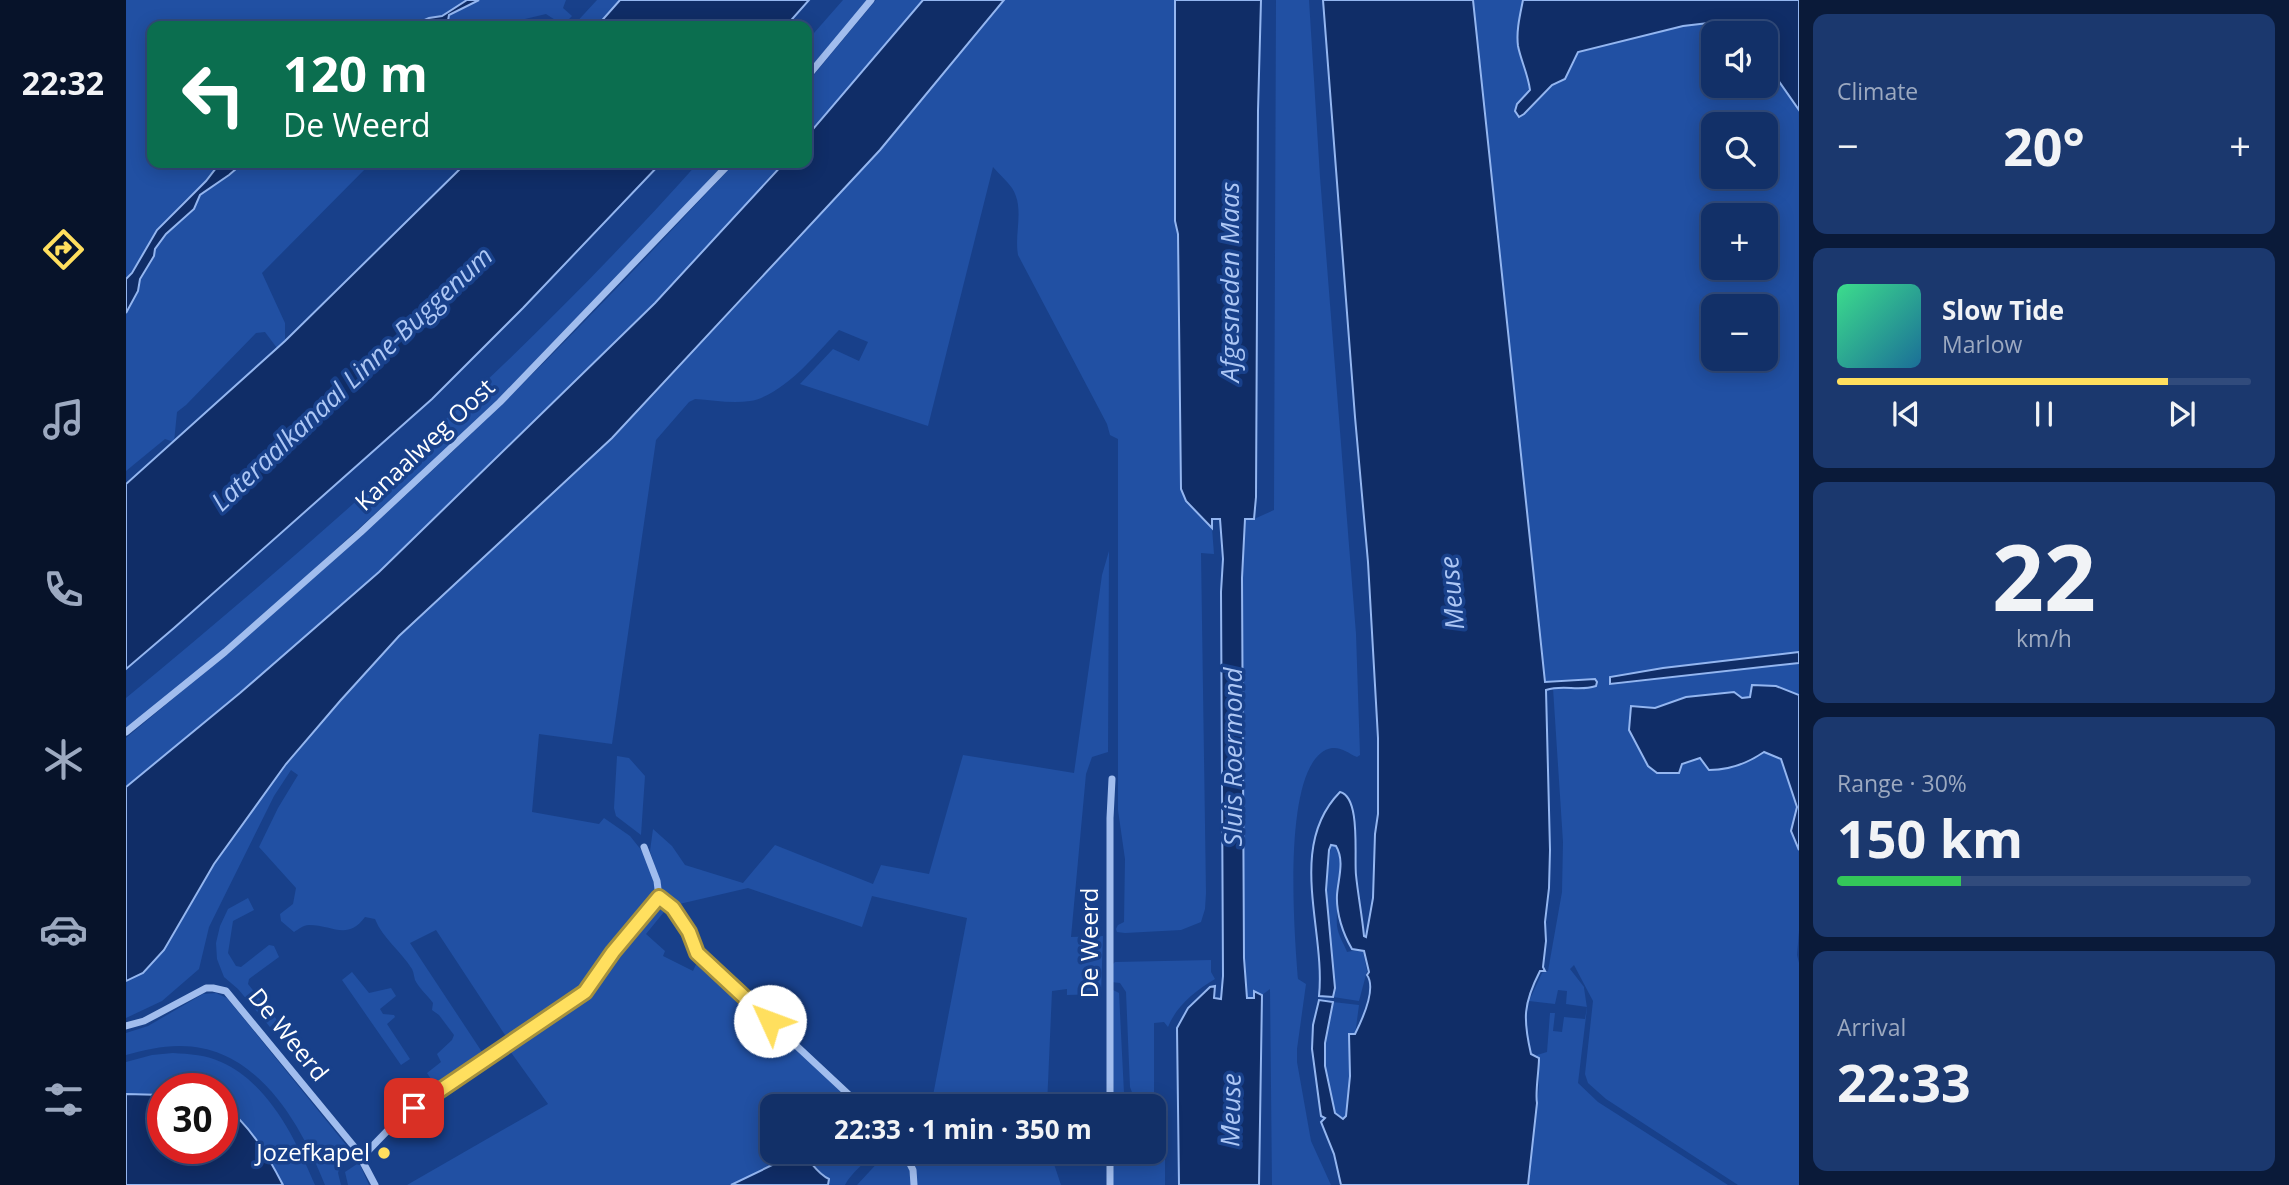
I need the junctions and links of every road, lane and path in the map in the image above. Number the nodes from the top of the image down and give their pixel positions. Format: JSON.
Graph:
{"nodes":[{"id":1,"x":871,"y":0,"type":"edge"},
{"id":2,"x":812,"y":72,"type":"edge"},
{"id":3,"x":725,"y":168,"type":"edge"},
{"id":4,"x":126,"y":732,"type":"edge"},
{"id":5,"x":1112,"y":779,"type":"dead end"},
{"id":6,"x":644,"y":846,"type":"dead end"},
{"id":7,"x":659,"y":897,"type":"junction"},
{"id":8,"x":126,"y":1026,"type":"edge"},
{"id":9,"x":848,"y":1094,"type":"edge"},
{"id":10,"x":1110,"y":1094,"type":"edge"},
{"id":11,"x":362,"y":1157,"type":"junction"},
{"id":12,"x":910,"y":1164,"type":"edge"},
{"id":13,"x":1110,"y":1164,"type":"edge"},
{"id":14,"x":375,"y":1185,"type":"edge"},
{"id":15,"x":914,"y":1185,"type":"edge"},
{"id":16,"x":1110,"y":1185,"type":"edge"}],
"edges":[{"from":1,"to":2,"type":"street"},
{"from":3,"to":4,"type":"street","name":"Kanaalweg Oost"},
{"from":5,"to":10,"type":"street","name":"De Weerd"},
{"from":6,"to":7,"type":"street"},
{"from":7,"to":9,"type":"street"},
{"from":7,"to":11,"type":"street"},
{"from":8,"to":11,"type":"street","name":"De Weerd"},
{"from":11,"to":14,"type":"street","name":"De Weerd"},
{"from":12,"to":15,"type":"street"},
{"from":13,"to":16,"type":"street"}]}
